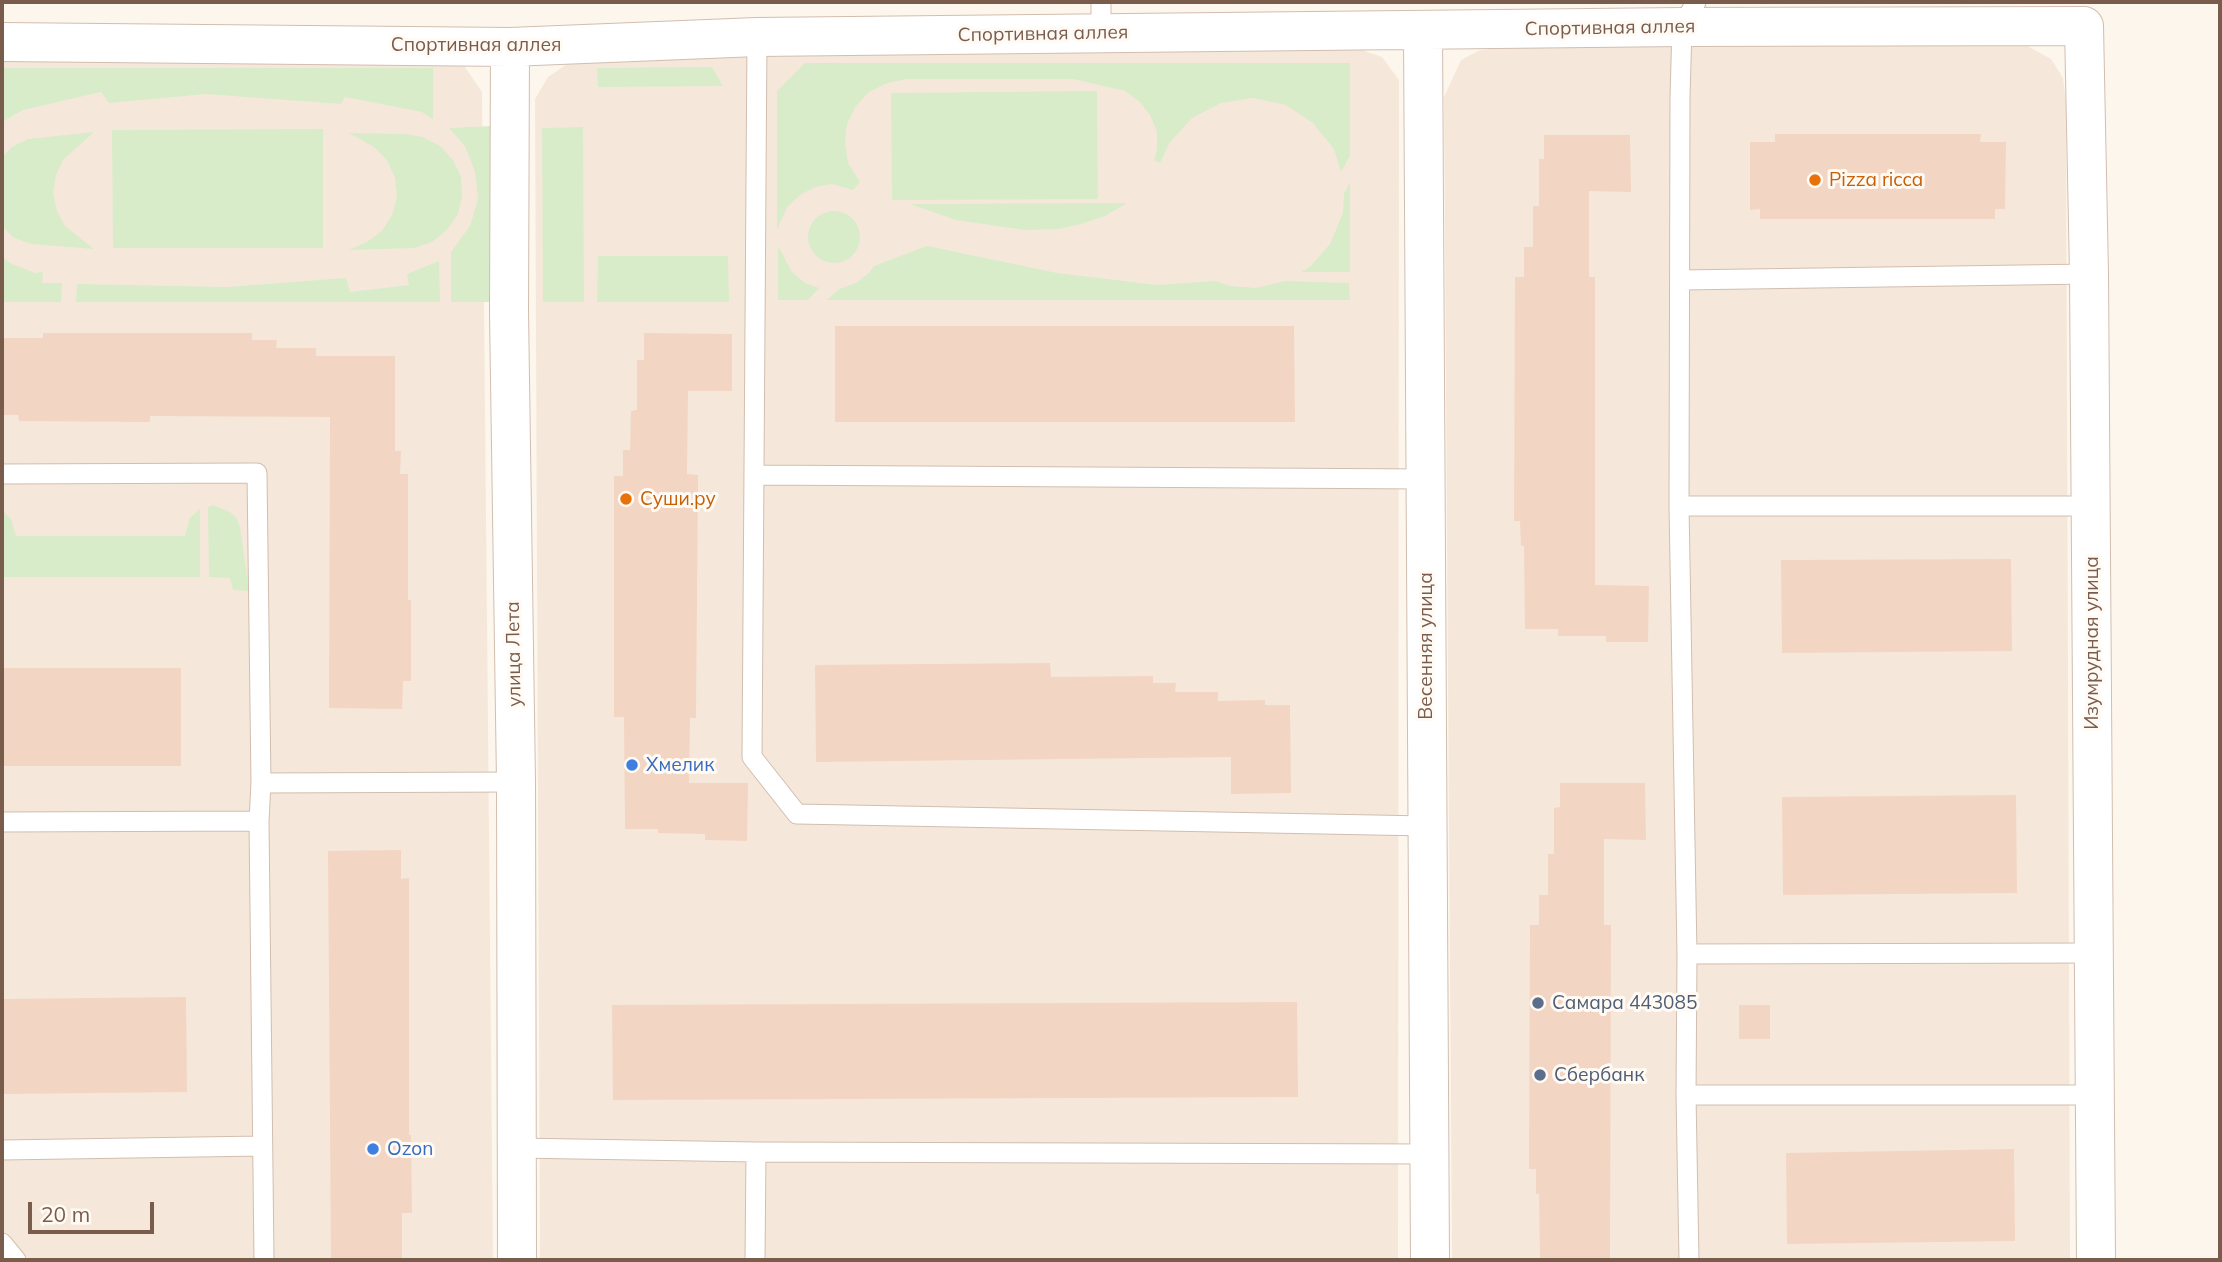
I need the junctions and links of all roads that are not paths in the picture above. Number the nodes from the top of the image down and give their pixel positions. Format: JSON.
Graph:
{"nodes":[{"id":1,"x":1689,"y":14,"type":"edge"},
{"id":2,"x":1101,"y":18,"type":"edge"},
{"id":3,"x":2084,"y":26,"type":"joint"},
{"id":4,"x":1423,"y":31,"type":"junction"},
{"id":5,"x":757,"y":37,"type":"junction"},
{"id":6,"x":2,"y":42,"type":"edge"},
{"id":7,"x":510,"y":47,"type":"junction"},
{"id":8,"x":2089,"y":274,"type":"junction"},
{"id":9,"x":1681,"y":280,"type":"junction"},
{"id":10,"x":2,"y":474,"type":"edge"},
{"id":11,"x":755,"y":475,"type":"junction"},
{"id":12,"x":1426,"y":479,"type":"junction"},
{"id":13,"x":1679,"y":506,"type":"junction"},
{"id":14,"x":2091,"y":506,"type":"junction"},
{"id":15,"x":516,"y":782,"type":"junction"},
{"id":16,"x":261,"y":783,"type":"junction"},
{"id":17,"x":260,"y":821,"type":"junction"},
{"id":18,"x":2,"y":822,"type":"edge"},
{"id":19,"x":1427,"y":826,"type":"junction"},
{"id":20,"x":2094,"y":953,"type":"junction"},
{"id":21,"x":1687,"y":954,"type":"junction"},
{"id":22,"x":1686,"y":1095,"type":"junction"},
{"id":23,"x":2094,"y":1095,"type":"junction"},
{"id":24,"x":262,"y":1146,"type":"junction"},
{"id":25,"x":516,"y":1147,"type":"junction"},
{"id":26,"x":2,"y":1150,"type":"edge"},
{"id":27,"x":756,"y":1152,"type":"junction"},
{"id":28,"x":1430,"y":1154,"type":"junction"},
{"id":29,"x":2,"y":1243,"type":"edge"},
{"id":30,"x":16,"y":1260,"type":"edge"},
{"id":31,"x":264,"y":1260,"type":"edge"},
{"id":32,"x":517,"y":1260,"type":"edge"},
{"id":33,"x":755,"y":1260,"type":"edge"},
{"id":34,"x":1430,"y":1260,"type":"edge"},
{"id":35,"x":1689,"y":1260,"type":"edge"},
{"id":36,"x":2096,"y":1260,"type":"edge"}],
"edges":[{"from":1,"to":3,"type":"street","name":"Спортивная аллея"},
{"from":1,"to":4,"type":"street","name":"Спортивная аллея"},
{"from":1,"to":9,"type":"lane"},
{"from":2,"to":4,"type":"street","name":"Спортивная аллея"},
{"from":2,"to":5,"type":"street","name":"Спортивная аллея"},
{"from":3,"to":8,"type":"street","name":"Изумрудная улица"},
{"from":4,"to":12,"type":"street","name":"Весенняя улица"},
{"from":5,"to":7,"type":"street","name":"Спортивная аллея"},
{"from":5,"to":11,"type":"lane"},
{"from":6,"to":7,"type":"street","name":"Спортивная аллея"},
{"from":7,"to":15,"type":"street","name":"улица Лета"},
{"from":8,"to":9,"type":"lane"},
{"from":8,"to":14,"type":"street","name":"Изумрудная улица"},
{"from":9,"to":13,"type":"lane"},
{"from":10,"to":16,"type":"lane"},
{"from":11,"to":12,"type":"lane"},
{"from":11,"to":19,"type":"lane"},
{"from":12,"to":19,"type":"street","name":"Весенняя улица"},
{"from":13,"to":14,"type":"lane"},
{"from":13,"to":21,"type":"lane"},
{"from":14,"to":20,"type":"street","name":"Изумрудная улица"},
{"from":15,"to":16,"type":"lane"},
{"from":15,"to":25,"type":"street","name":"улица Лета"},
{"from":16,"to":17,"type":"lane"},
{"from":17,"to":18,"type":"lane"},
{"from":17,"to":24,"type":"lane"},
{"from":19,"to":28,"type":"street","name":"Весенняя улица"},
{"from":20,"to":21,"type":"lane"},
{"from":20,"to":23,"type":"street","name":"Изумрудная улица"},
{"from":21,"to":22,"type":"lane"},
{"from":22,"to":23,"type":"lane"},
{"from":22,"to":35,"type":"lane"},
{"from":23,"to":36,"type":"street","name":"Изумрудная улица"},
{"from":24,"to":26,"type":"lane"},
{"from":24,"to":31,"type":"lane"},
{"from":25,"to":27,"type":"lane"},
{"from":25,"to":32,"type":"street","name":"улица Лета"},
{"from":27,"to":28,"type":"lane"},
{"from":27,"to":33,"type":"lane"},
{"from":28,"to":34,"type":"street","name":"Весенняя улица"},
{"from":29,"to":30,"type":"lane"}]}
